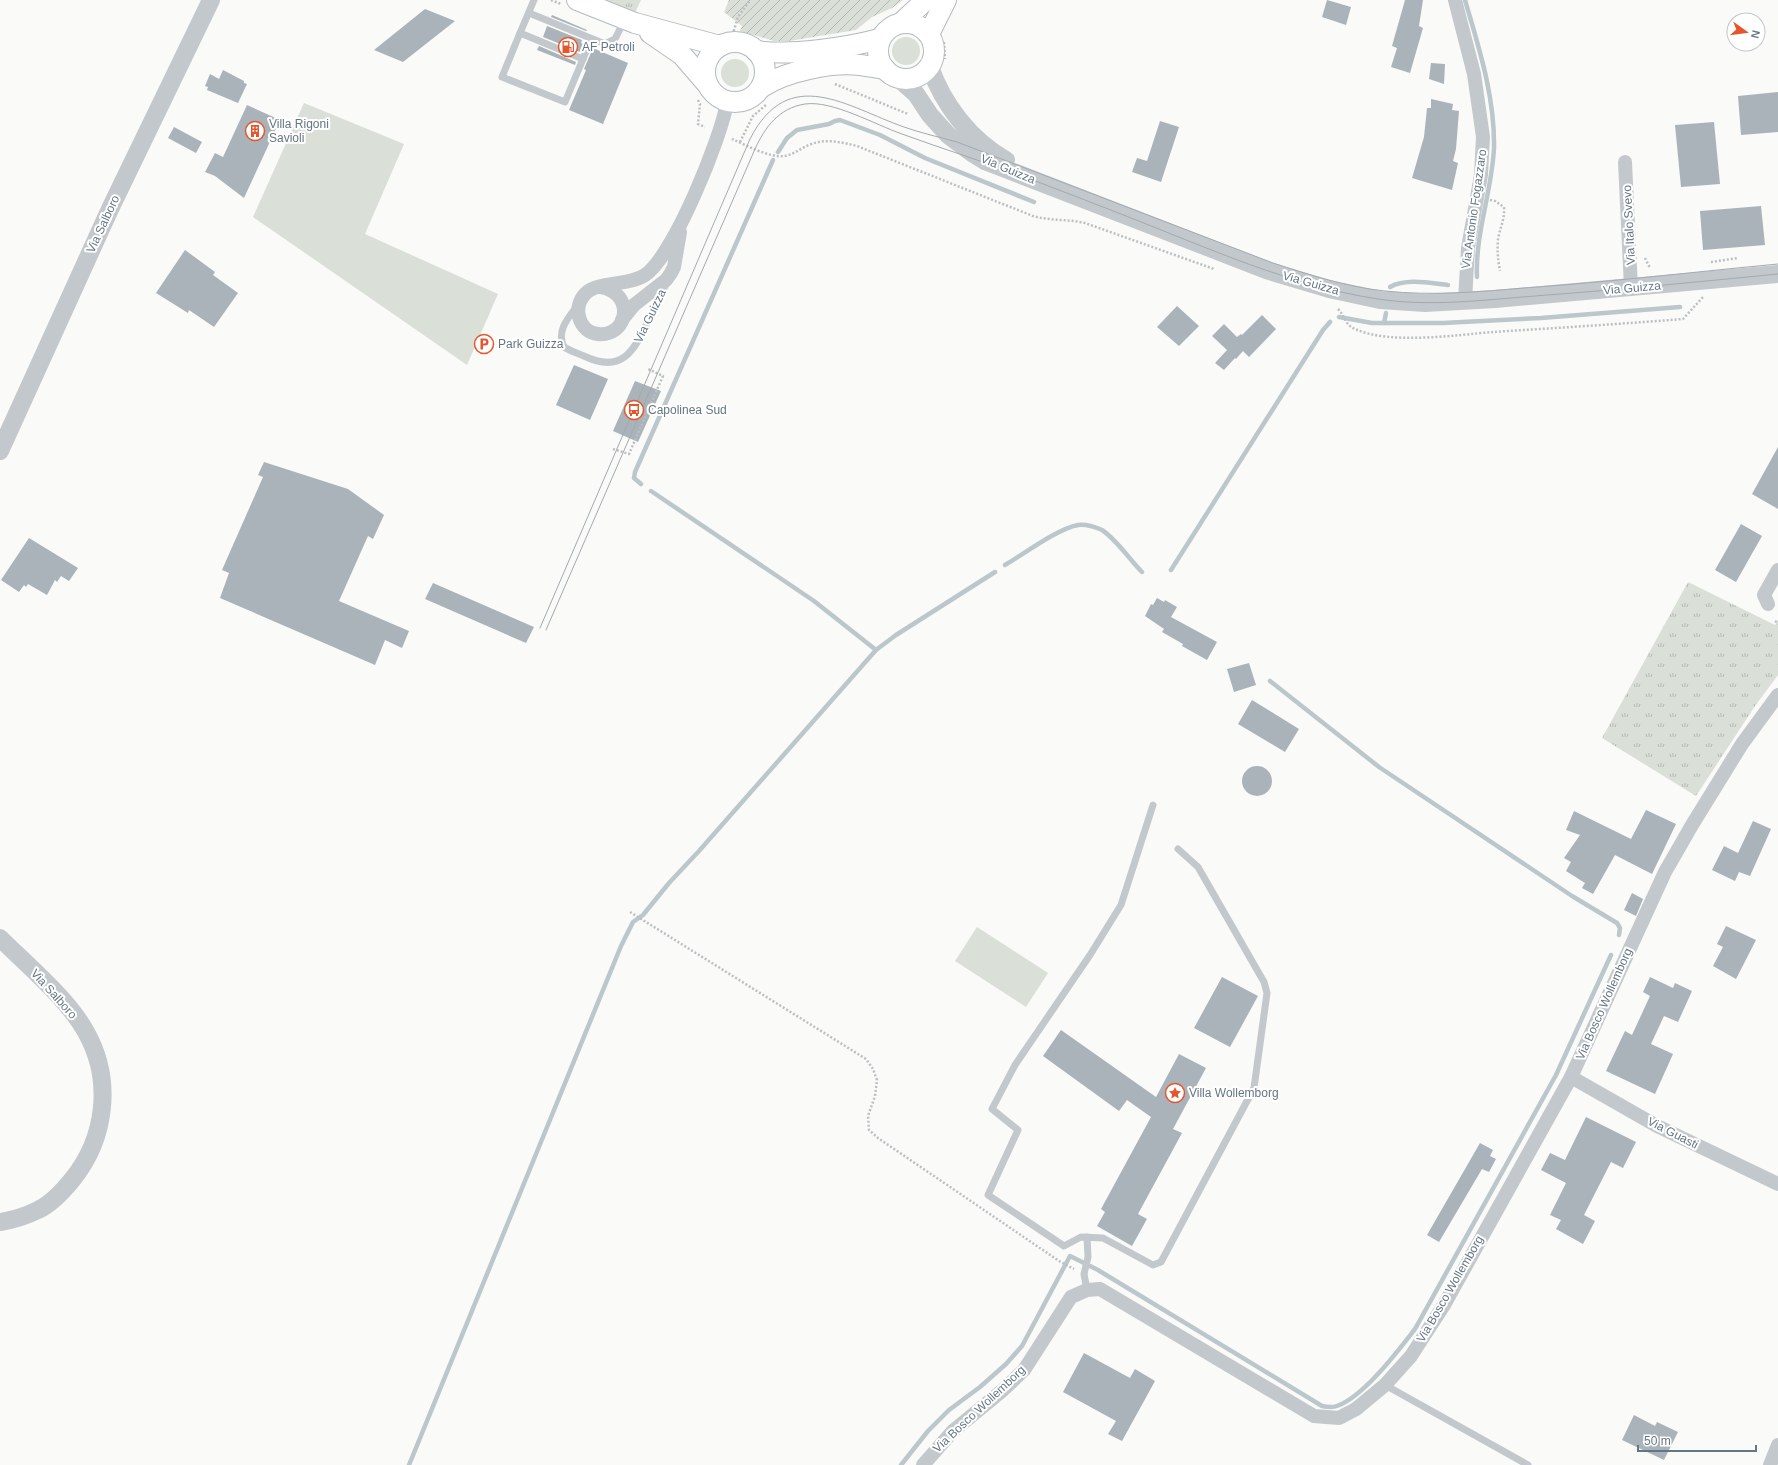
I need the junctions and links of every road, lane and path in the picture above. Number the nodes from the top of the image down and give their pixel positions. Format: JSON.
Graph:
{"nodes":[{"id":1,"x":211,"y":0,"type":"edge"},
{"id":2,"x":534,"y":0,"type":"edge"},
{"id":3,"x":577,"y":0,"type":"edge"},
{"id":4,"x":750,"y":0,"type":"edge"},
{"id":5,"x":926,"y":0,"type":"edge"},
{"id":6,"x":946,"y":0,"type":"edge"},
{"id":7,"x":1455,"y":0,"type":"edge"},
{"id":8,"x":529,"y":13,"type":"junction"},
{"id":9,"x":630,"y":21,"type":"junction"},
{"id":10,"x":902,"y":22,"type":"junction"},
{"id":11,"x":520,"y":33,"type":"junction"},
{"id":12,"x":936,"y":35,"type":"junction"},
{"id":13,"x":591,"y":39,"type":"junction"},
{"id":14,"x":727,"y":39,"type":"junction"},
{"id":15,"x":880,"y":39,"type":"junction"},
{"id":16,"x":756,"y":51,"type":"junction"},
{"id":17,"x":583,"y":59,"type":"junction"},
{"id":18,"x":937,"y":66,"type":"junction"},
{"id":19,"x":891,"y":74,"type":"junction"},
{"id":20,"x":832,"y":83,"type":"dead end"},
{"id":21,"x":707,"y":84,"type":"junction"},
{"id":22,"x":766,"y":94,"type":"junction"},
{"id":23,"x":727,"y":102,"type":"junction"},
{"id":24,"x":915,"y":117,"type":"dead end"},
{"id":25,"x":740,"y":142,"type":"dead end"},
{"id":26,"x":761,"y":151,"type":"dead end"},
{"id":27,"x":1625,"y":162,"type":"dead end"},
{"id":28,"x":1495,"y":201,"type":"dead end"},
{"id":29,"x":681,"y":226,"type":"junction"},
{"id":30,"x":1644,"y":256,"type":"dead end"},
{"id":31,"x":1738,"y":258,"type":"dead end"},
{"id":32,"x":1709,"y":262,"type":"dead end"},
{"id":33,"x":1778,"y":264,"type":"edge"},
{"id":34,"x":1657,"y":268,"type":"dead end"},
{"id":35,"x":1216,"y":270,"type":"dead end"},
{"id":36,"x":1500,"y":271,"type":"dead end"},
{"id":37,"x":671,"y":273,"type":"junction"},
{"id":38,"x":1778,"y":274,"type":"edge"},
{"id":39,"x":1631,"y":284,"type":"junction"},
{"id":40,"x":601,"y":287,"type":"junction"},
{"id":41,"x":1710,"y":295,"type":"dead end"},
{"id":42,"x":1465,"y":297,"type":"junction"},
{"id":43,"x":581,"y":299,"type":"junction"},
{"id":44,"x":1341,"y":312,"type":"dead end"},
{"id":45,"x":622,"y":320,"type":"junction"},
{"id":46,"x":648,"y":369,"type":"dead end"},
{"id":47,"x":613,"y":449,"type":"dead end"},
{"id":48,"x":0,"y":451,"type":"edge"},
{"id":49,"x":1778,"y":570,"type":"edge"},
{"id":50,"x":1768,"y":604,"type":"dead end"},
{"id":51,"x":1778,"y":695,"type":"edge"},
{"id":52,"x":1153,"y":806,"type":"dead end"},
{"id":53,"x":1178,"y":849,"type":"dead end"},
{"id":54,"x":630,"y":912,"type":"dead end"},
{"id":55,"x":0,"y":938,"type":"edge"},
{"id":56,"x":1571,"y":1077,"type":"junction"},
{"id":57,"x":1778,"y":1184,"type":"edge"},
{"id":58,"x":0,"y":1222,"type":"edge"},
{"id":59,"x":1087,"y":1237,"type":"junction"},
{"id":60,"x":1071,"y":1268,"type":"dead end"},
{"id":61,"x":1087,"y":1290,"type":"junction"},
{"id":62,"x":1385,"y":1385,"type":"junction"},
{"id":63,"x":1778,"y":1445,"type":"edge"},
{"id":64,"x":923,"y":1465,"type":"edge"},
{"id":65,"x":1528,"y":1465,"type":"edge"},
{"id":66,"x":1770,"y":1465,"type":"edge"}],
"edges":[{"from":1,"to":48,"type":"street","name":"Via Salboro"},
{"from":2,"to":8,"type":"lane"},
{"from":3,"to":9,"type":"main road"},
{"from":4,"to":14,"type":"path"},
{"from":5,"to":10,"type":"main road"},
{"from":6,"to":12,"type":"main road"},
{"from":7,"to":42,"type":"street","name":"Via Antonio Fogazzaro"},
{"from":8,"to":11,"type":"lane"},
{"from":8,"to":13,"type":"lane"},
{"from":9,"to":13,"type":"lane"},
{"from":9,"to":14,"type":"main road"},
{"from":9,"to":21,"type":"main road"},
{"from":10,"to":12,"type":"main road"},
{"from":10,"to":15,"type":"main road"},
{"from":11,"to":17,"type":"lane"},
{"from":11,"to":17,"type":"lane"},
{"from":12,"to":18,"type":"main road"},
{"from":12,"to":18,"type":"path"},
{"from":13,"to":17,"type":"lane"},
{"from":14,"to":16,"type":"main road"},
{"from":14,"to":21,"type":"main road"},
{"from":15,"to":16,"type":"main road"},
{"from":15,"to":19,"type":"main road","name":"Via Guizza"},
{"from":16,"to":22,"type":"main road"},
{"from":18,"to":19,"type":"main road"},
{"from":18,"to":42,"type":"street","name":"Via Guizza"},
{"from":19,"to":22,"type":"main road"},
{"from":19,"to":42,"type":"street","name":"Via Guizza"},
{"from":20,"to":24,"type":"path"},
{"from":21,"to":23,"type":"main road"},
{"from":22,"to":23,"type":"main road"},
{"from":22,"to":25,"type":"path"},
{"from":23,"to":29,"type":"street","name":"Via Guizza"},
{"from":26,"to":35,"type":"path"},
{"from":27,"to":39,"type":"street","name":"Via Italo Svevo"},
{"from":28,"to":36,"type":"path"},
{"from":29,"to":37,"type":"street","name":"Via Guizza"},
{"from":29,"to":40,"type":"street","name":"Via Guizza"},
{"from":30,"to":34,"type":"path"},
{"from":31,"to":32,"type":"path"},
{"from":33,"to":39,"type":"street","name":"Via Guizza"},
{"from":37,"to":43,"type":"lane","name":"Via Guizza"},
{"from":37,"to":45,"type":"street"},
{"from":38,"to":39,"type":"street","name":"Via Guizza"},
{"from":39,"to":42,"type":"street","name":"Via Guizza"},
{"from":40,"to":43,"type":"street","name":"Via Guizza"},
{"from":40,"to":45,"type":"street","name":"Via Guizza"},
{"from":41,"to":44,"type":"path"},
{"from":43,"to":45,"type":"street","name":"Via Guizza"},
{"from":46,"to":47,"type":"path"},
{"from":49,"to":50,"type":"street"},
{"from":51,"to":56,"type":"street","name":"Via Bosco Wollemborg"},
{"from":52,"to":59,"type":"lane"},
{"from":53,"to":59,"type":"lane"},
{"from":54,"to":60,"type":"path"},
{"from":55,"to":58,"type":"street","name":"Via Salboro"},
{"from":56,"to":57,"type":"street","name":"Via Guasti"},
{"from":56,"to":62,"type":"street","name":"Via Bosco Wollemborg"},
{"from":59,"to":61,"type":"lane"},
{"from":61,"to":62,"type":"street","name":"Via Bosco Wollemborg"},
{"from":61,"to":64,"type":"street","name":"Via Bosco Wollemborg"},
{"from":62,"to":65,"type":"lane"},
{"from":63,"to":66,"type":"street"}]}
